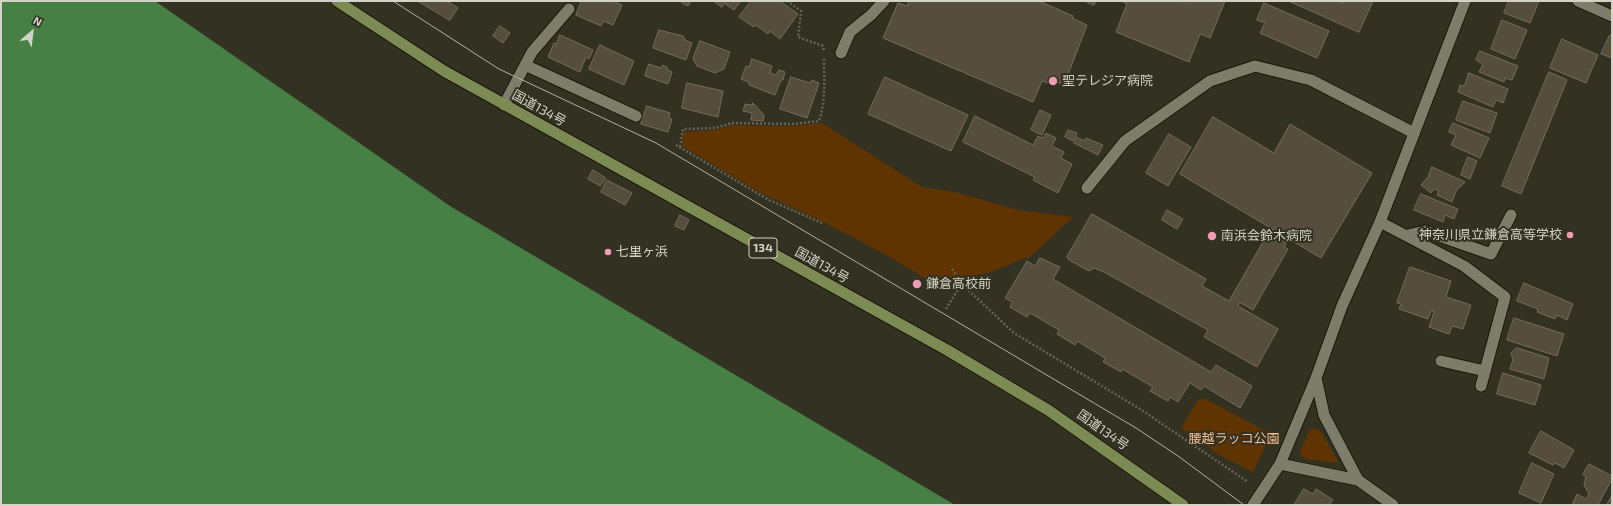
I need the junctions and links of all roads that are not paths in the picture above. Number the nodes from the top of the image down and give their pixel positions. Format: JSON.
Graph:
{"nodes":[{"id":1,"x":337,"y":1,"type":"edge"},
{"id":2,"x":884,"y":1,"type":"edge"},
{"id":3,"x":1465,"y":1,"type":"edge"},
{"id":4,"x":1578,"y":1,"type":"edge"},
{"id":5,"x":569,"y":9,"type":"dead end"},
{"id":6,"x":1612,"y":16,"type":"edge"},
{"id":7,"x":841,"y":53,"type":"dead end"},
{"id":8,"x":525,"y":65,"type":"junction"},
{"id":9,"x":504,"y":105,"type":"junction"},
{"id":10,"x":636,"y":116,"type":"dead end"},
{"id":11,"x":1414,"y":133,"type":"junction"},
{"id":12,"x":1087,"y":188,"type":"dead end"},
{"id":13,"x":1511,"y":215,"type":"dead end"},
{"id":14,"x":1380,"y":222,"type":"junction"},
{"id":15,"x":1408,"y":236,"type":"junction"},
{"id":16,"x":1441,"y":361,"type":"dead end"},
{"id":17,"x":1485,"y":371,"type":"junction"},
{"id":18,"x":1316,"y":378,"type":"junction"},
{"id":19,"x":1481,"y":386,"type":"dead end"},
{"id":20,"x":1280,"y":464,"type":"junction"},
{"id":21,"x":1358,"y":480,"type":"junction"},
{"id":22,"x":1183,"y":505,"type":"edge"},
{"id":23,"x":1253,"y":505,"type":"edge"},
{"id":24,"x":1393,"y":505,"type":"edge"}],
"edges":[{"from":1,"to":9,"type":"highway","name":"国道134号","number":"134"},
{"from":2,"to":7,"type":"street"},
{"from":3,"to":11,"type":"street"},
{"from":4,"to":6,"type":"street"},
{"from":5,"to":8,"type":"street"},
{"from":8,"to":9,"type":"street"},
{"from":8,"to":10,"type":"street"},
{"from":9,"to":22,"type":"highway","name":"国道134号","number":"134"},
{"from":11,"to":12,"type":"street"},
{"from":11,"to":14,"type":"street"},
{"from":13,"to":15,"type":"street"},
{"from":14,"to":15,"type":"street"},
{"from":14,"to":18,"type":"street"},
{"from":15,"to":17,"type":"street"},
{"from":16,"to":17,"type":"street"},
{"from":17,"to":19,"type":"street"},
{"from":18,"to":20,"type":"street"},
{"from":18,"to":21,"type":"street"},
{"from":20,"to":21,"type":"street"},
{"from":20,"to":23,"type":"street"},
{"from":21,"to":24,"type":"street"}]}
